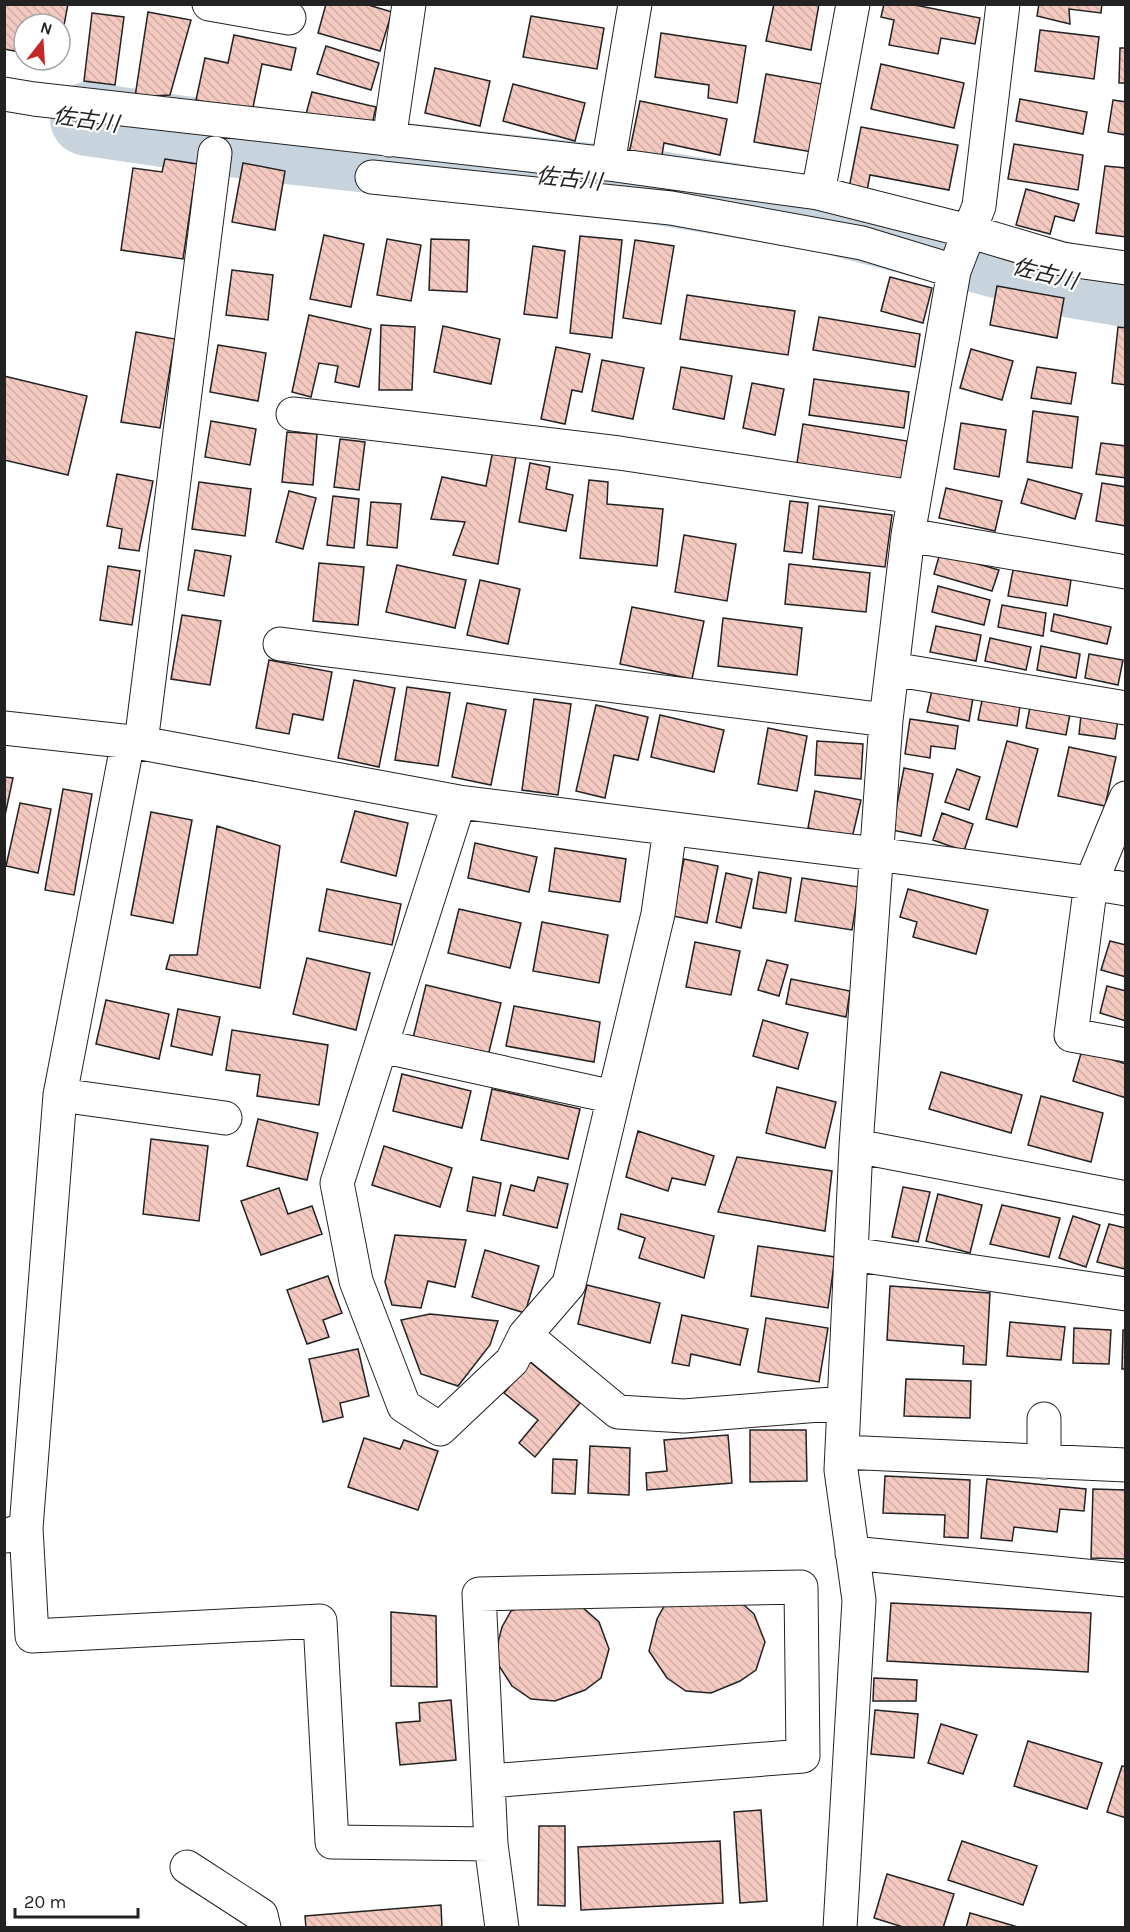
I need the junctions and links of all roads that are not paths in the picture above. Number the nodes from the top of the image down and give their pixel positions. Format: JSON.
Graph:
{"nodes":[{"id":1,"x":209,"y":4,"type":"edge"},
{"id":2,"x":410,"y":4,"type":"edge"},
{"id":3,"x":635,"y":4,"type":"edge"},
{"id":4,"x":853,"y":4,"type":"edge"},
{"id":5,"x":1003,"y":4,"type":"edge"},
{"id":6,"x":289,"y":18,"type":"dead end"},
{"id":7,"x":4,"y":94,"type":"edge"},
{"id":8,"x":390,"y":140,"type":"junction"},
{"id":9,"x":215,"y":153,"type":"dead end"},
{"id":10,"x":608,"y":164,"type":"junction"},
{"id":11,"x":372,"y":177,"type":"dead end"},
{"id":12,"x":818,"y":193,"type":"junction"},
{"id":13,"x":961,"y":252,"type":"junction"},
{"id":14,"x":1125,"y":268,"type":"edge"},
{"id":15,"x":293,"y":414,"type":"dead end"},
{"id":16,"x":914,"y":497,"type":"junction"},
{"id":17,"x":908,"y":535,"type":"junction"},
{"id":18,"x":1125,"y":572,"type":"edge"},
{"id":19,"x":280,"y":644,"type":"dead end"},
{"id":20,"x":892,"y":669,"type":"junction"},
{"id":21,"x":1125,"y":708,"type":"edge"},
{"id":22,"x":885,"y":720,"type":"junction"},
{"id":23,"x":4,"y":728,"type":"edge"},
{"id":24,"x":135,"y":742,"type":"junction"},
{"id":25,"x":1125,"y":798,"type":"edge"},
{"id":26,"x":459,"y":802,"type":"junction"},
{"id":27,"x":670,"y":829,"type":"junction"},
{"id":28,"x":876,"y":854,"type":"junction"},
{"id":29,"x":1091,"y":883,"type":"junction"},
{"id":30,"x":1125,"y":889,"type":"edge"},
{"id":31,"x":1125,"y":1045,"type":"edge"},
{"id":32,"x":381,"y":1046,"type":"junction"},
{"id":33,"x":60,"y":1095,"type":"junction"},
{"id":34,"x":614,"y":1097,"type":"junction"},
{"id":35,"x":225,"y":1118,"type":"dead end"},
{"id":36,"x":856,"y":1146,"type":"junction"},
{"id":37,"x":1125,"y":1198,"type":"edge"},
{"id":38,"x":851,"y":1254,"type":"junction"},
{"id":39,"x":1125,"y":1294,"type":"edge"},
{"id":40,"x":525,"y":1335,"type":"junction"},
{"id":41,"x":844,"y":1403,"type":"junction"},
{"id":42,"x":1044,"y":1419,"type":"dead end"},
{"id":43,"x":842,"y":1452,"type":"junction"},
{"id":44,"x":1044,"y":1462,"type":"junction"},
{"id":45,"x":1125,"y":1465,"type":"edge"},
{"id":46,"x":15,"y":1533,"type":"edge"},
{"id":47,"x":852,"y":1553,"type":"junction"},
{"id":48,"x":1125,"y":1580,"type":"edge"},
{"id":49,"x":489,"y":1781,"type":"junction"},
{"id":50,"x":491,"y":1844,"type":"junction"},
{"id":51,"x":187,"y":1867,"type":"dead end"},
{"id":52,"x":264,"y":1928,"type":"edge"},
{"id":53,"x":502,"y":1928,"type":"edge"},
{"id":54,"x":840,"y":1928,"type":"edge"}],
"edges":[{"from":1,"to":6,"type":"street"},
{"from":2,"to":8,"type":"street"},
{"from":3,"to":10,"type":"street"},
{"from":4,"to":12,"type":"street"},
{"from":5,"to":13,"type":"street"},
{"from":7,"to":8,"type":"street"},
{"from":8,"to":10,"type":"street"},
{"from":9,"to":24,"type":"street"},
{"from":10,"to":12,"type":"street"},
{"from":11,"to":13,"type":"street"},
{"from":12,"to":13,"type":"street"},
{"from":13,"to":14,"type":"street"},
{"from":13,"to":16,"type":"street"},
{"from":15,"to":16,"type":"street"},
{"from":16,"to":17,"type":"street"},
{"from":17,"to":18,"type":"street"},
{"from":17,"to":20,"type":"street"},
{"from":19,"to":22,"type":"street"},
{"from":20,"to":21,"type":"street"},
{"from":20,"to":22,"type":"street"},
{"from":22,"to":28,"type":"street"},
{"from":23,"to":24,"type":"street"},
{"from":24,"to":26,"type":"street"},
{"from":24,"to":33,"type":"street"},
{"from":25,"to":29,"type":"street"},
{"from":26,"to":27,"type":"street"},
{"from":26,"to":32,"type":"street"},
{"from":27,"to":28,"type":"street"},
{"from":27,"to":34,"type":"street"},
{"from":28,"to":29,"type":"street"},
{"from":28,"to":36,"type":"street"},
{"from":29,"to":30,"type":"street"},
{"from":29,"to":31,"type":"street"},
{"from":32,"to":34,"type":"street"},
{"from":32,"to":40,"type":"street"},
{"from":33,"to":35,"type":"street"},
{"from":33,"to":46,"type":"street"},
{"from":34,"to":40,"type":"street"},
{"from":36,"to":37,"type":"street"},
{"from":36,"to":38,"type":"street"},
{"from":38,"to":39,"type":"street"},
{"from":38,"to":41,"type":"street"},
{"from":40,"to":41,"type":"street"},
{"from":41,"to":43,"type":"street"},
{"from":42,"to":44,"type":"street"},
{"from":43,"to":44,"type":"street"},
{"from":43,"to":47,"type":"street"},
{"from":44,"to":45,"type":"street"},
{"from":46,"to":50,"type":"street"},
{"from":47,"to":48,"type":"street"},
{"from":47,"to":54,"type":"street"},
{"from":49,"to":49,"type":"street"},
{"from":49,"to":50,"type":"street"},
{"from":50,"to":53,"type":"street"},
{"from":51,"to":52,"type":"street"}]}
